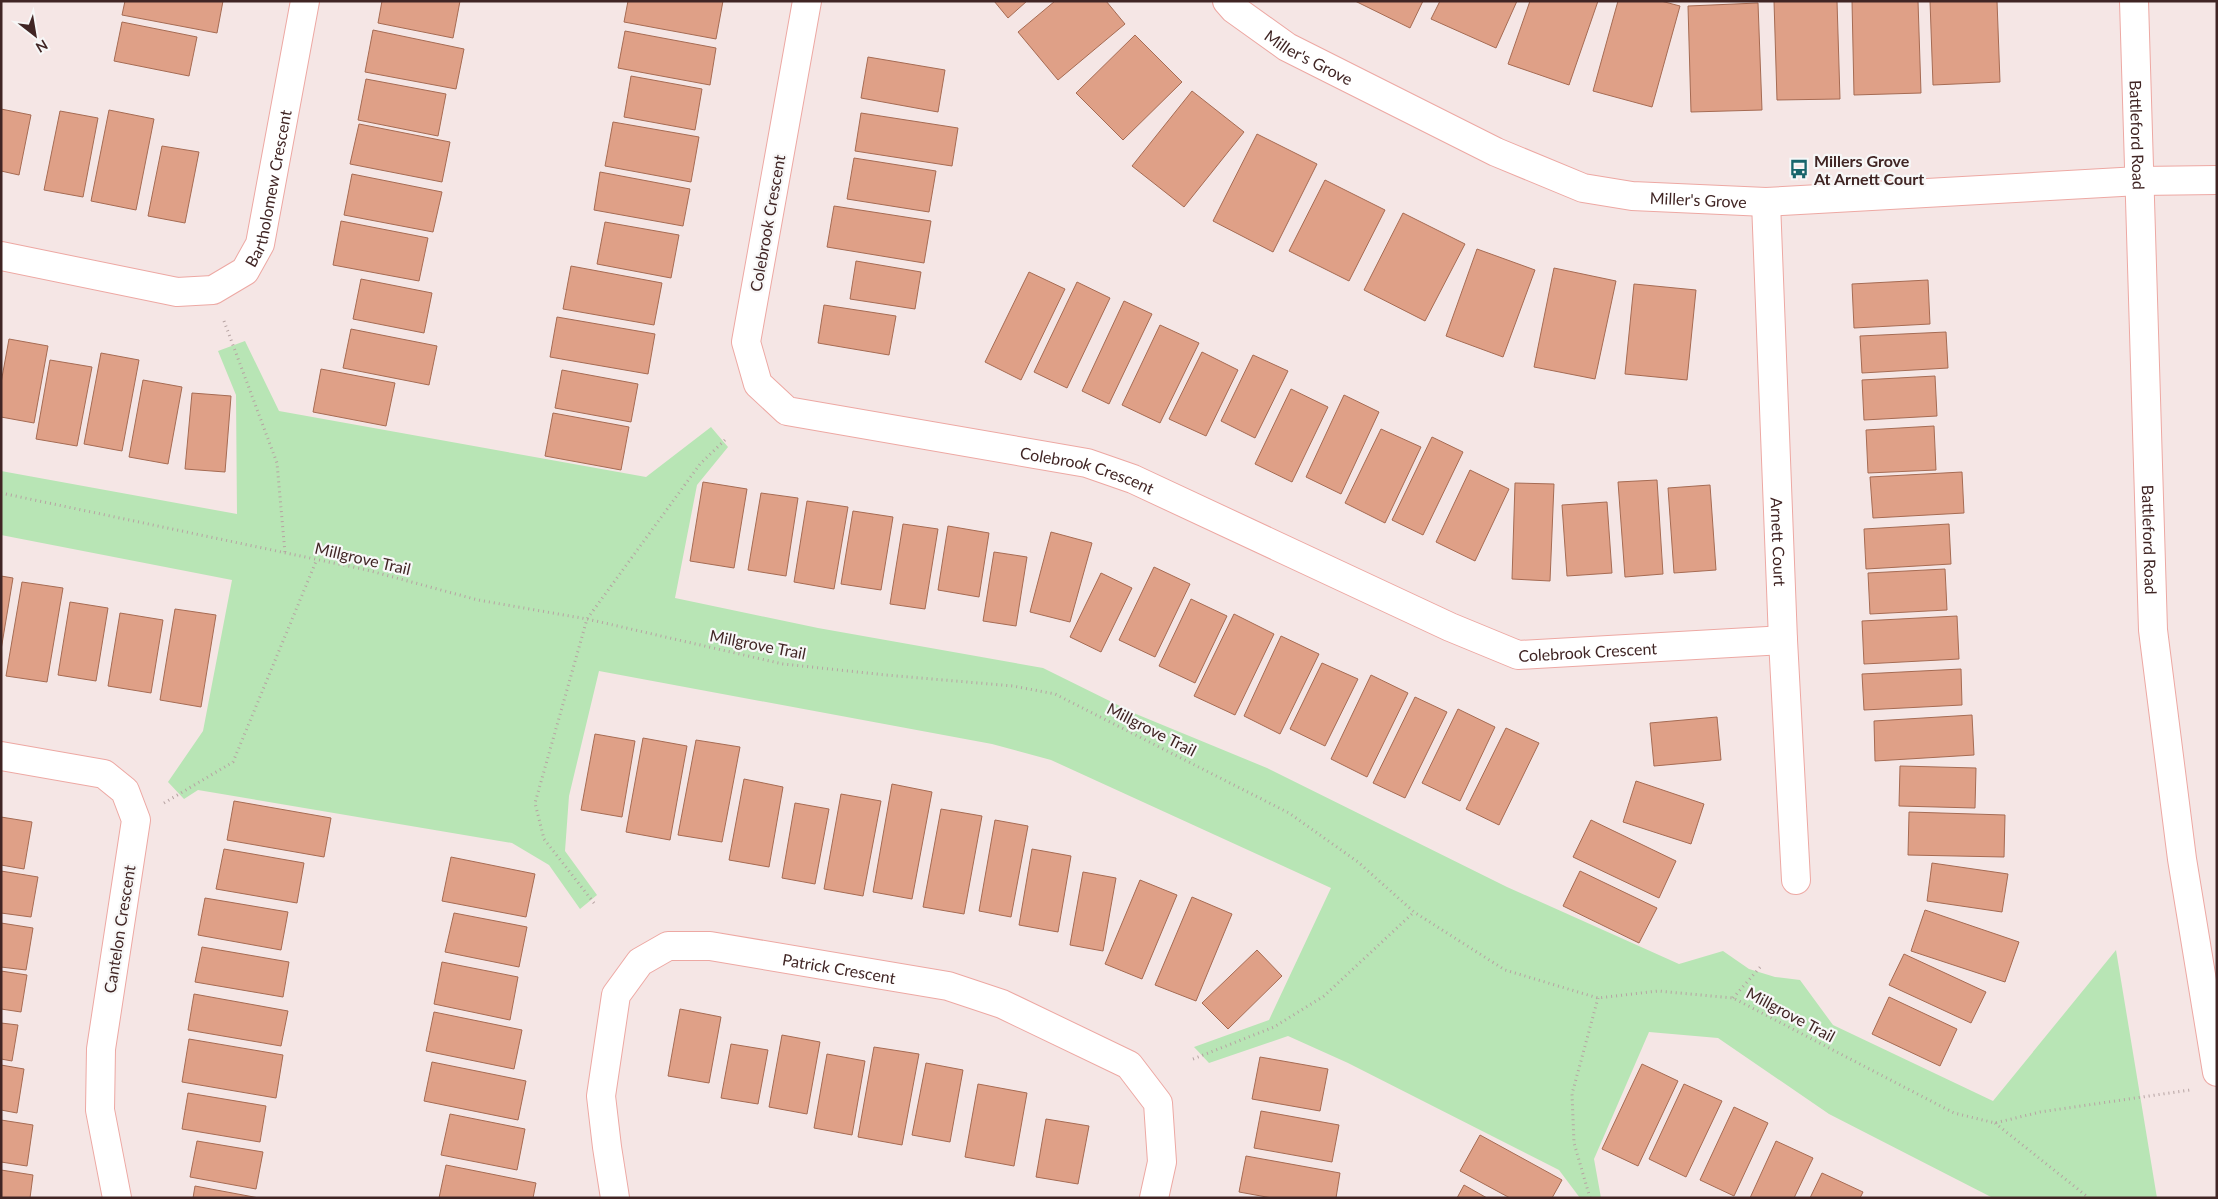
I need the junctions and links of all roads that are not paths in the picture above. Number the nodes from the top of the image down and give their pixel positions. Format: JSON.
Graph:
{"nodes":[{"id":1,"x":305,"y":1,"type":"edge"},
{"id":2,"x":807,"y":1,"type":"edge"},
{"id":3,"x":1228,"y":1,"type":"edge"},
{"id":4,"x":2134,"y":1,"type":"edge"},
{"id":5,"x":2217,"y":180,"type":"edge"},
{"id":6,"x":2139,"y":181,"type":"junction"},
{"id":7,"x":1766,"y":202,"type":"junction"},
{"id":8,"x":1,"y":256,"type":"edge"},
{"id":9,"x":1782,"y":640,"type":"junction"},
{"id":10,"x":1,"y":756,"type":"edge"},
{"id":11,"x":1796,"y":880,"type":"dead end"},
{"id":12,"x":2207,"y":1080,"type":"edge"},
{"id":13,"x":117,"y":1198,"type":"edge"},
{"id":14,"x":616,"y":1198,"type":"edge"},
{"id":15,"x":1154,"y":1198,"type":"edge"}],
"edges":[{"from":1,"to":8,"type":"street","name":"Bartholomew Crescent"},
{"from":2,"to":9,"type":"street","name":"Colebrook Crescent"},
{"from":3,"to":7,"type":"street","name":"Miller's Grove"},
{"from":4,"to":6,"type":"street","name":"Battleford Road"},
{"from":5,"to":6,"type":"street","name":"Miller's Grove"},
{"from":6,"to":7,"type":"street","name":"Miller's Grove"},
{"from":6,"to":12,"type":"street","name":"Battleford Road"},
{"from":7,"to":9,"type":"street","name":"Arnett Court"},
{"from":9,"to":11,"type":"street","name":"Arnett Court"},
{"from":10,"to":13,"type":"street","name":"Cantelon Crescent"},
{"from":14,"to":15,"type":"street","name":"Patrick Crescent"}]}
